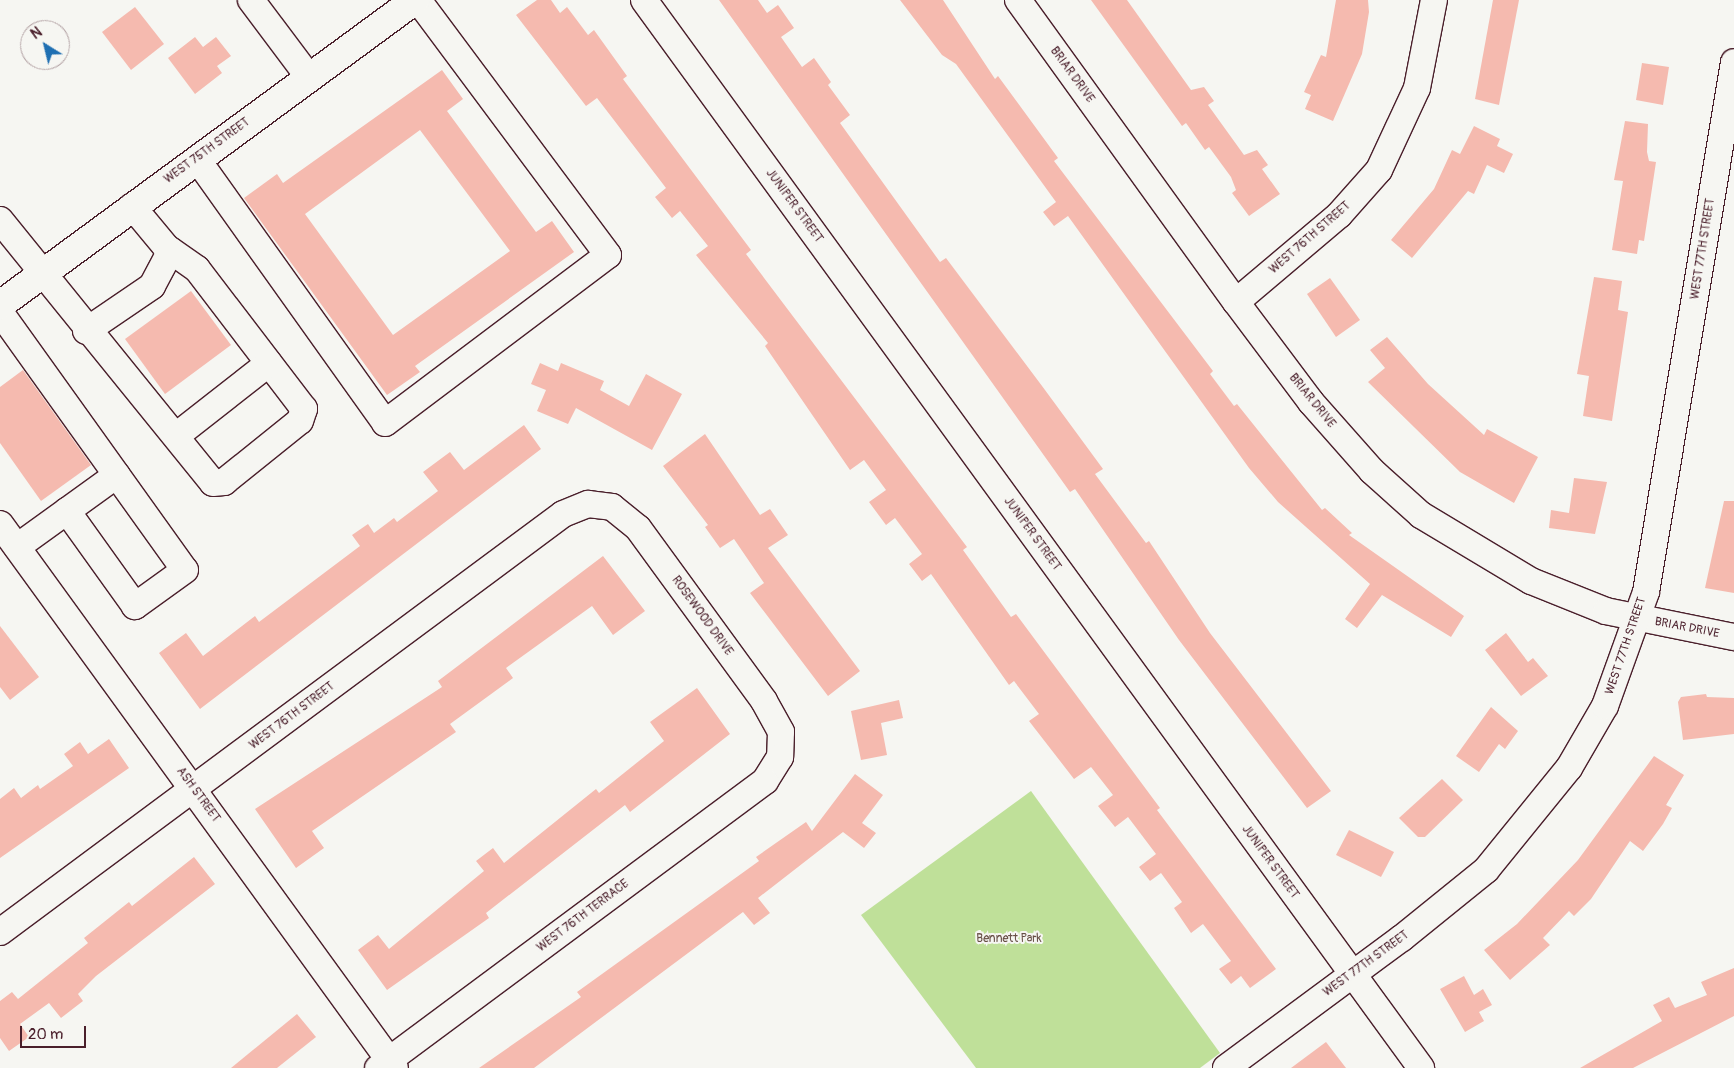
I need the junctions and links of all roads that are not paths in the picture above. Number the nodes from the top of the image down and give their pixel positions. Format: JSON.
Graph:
{"nodes":[{"id":1,"x":251,"y":0,"type":"edge"},
{"id":2,"x":417,"y":0,"type":"edge"},
{"id":3,"x":644,"y":0,"type":"edge"},
{"id":4,"x":1018,"y":0,"type":"edge"},
{"id":5,"x":1434,"y":0,"type":"edge"},
{"id":6,"x":1734,"y":62,"type":"edge"},
{"id":7,"x":308,"y":76,"type":"junction"},
{"id":8,"x":197,"y":159,"type":"junction"},
{"id":9,"x":132,"y":206,"type":"junction"},
{"id":10,"x":0,"y":220,"type":"edge"},
{"id":11,"x":171,"y":251,"type":"junction"},
{"id":12,"x":41,"y":274,"type":"junction"},
{"id":13,"x":1236,"y":302,"type":"junction"},
{"id":14,"x":0,"y":305,"type":"edge"},
{"id":15,"x":0,"y":312,"type":"edge"},
{"id":16,"x":86,"y":331,"type":"junction"},
{"id":17,"x":270,"y":363,"type":"junction"},
{"id":18,"x":176,"y":436,"type":"junction"},
{"id":19,"x":116,"y":475,"type":"junction"},
{"id":20,"x":588,"y":504,"type":"joint"},
{"id":21,"x":67,"y":511,"type":"junction"},
{"id":22,"x":0,"y":524,"type":"edge"},
{"id":23,"x":17,"y":547,"type":"junction"},
{"id":24,"x":1637,"y":618,"type":"junction"},
{"id":25,"x":1734,"y":637,"type":"edge"},
{"id":26,"x":780,"y":757,"type":"joint"},
{"id":27,"x":193,"y":789,"type":"junction"},
{"id":28,"x":0,"y":932,"type":"edge"},
{"id":29,"x":1352,"y":974,"type":"junction"},
{"id":30,"x":387,"y":1065,"type":"edge"},
{"id":31,"x":1226,"y":1068,"type":"edge"},
{"id":32,"x":1421,"y":1068,"type":"edge"}],
"edges":[{"from":1,"to":7,"type":"street"},
{"from":2,"to":7,"type":"main road","name":"WEST 75TH STREET"},
{"from":2,"to":8,"type":"street"},
{"from":3,"to":29,"type":"street","name":"JUNIPER STREET"},
{"from":4,"to":13,"type":"street","name":"BRIAR DRIVE"},
{"from":5,"to":13,"type":"street","name":"WEST 76TH STREET"},
{"from":6,"to":24,"type":"street","name":"WEST 77TH STREET"},
{"from":7,"to":8,"type":"main road","name":"WEST 75TH STREET"},
{"from":8,"to":9,"type":"main road","name":"WEST 75TH STREET"},
{"from":9,"to":11,"type":"street"},
{"from":9,"to":12,"type":"main road","name":"WEST 75TH STREET"},
{"from":10,"to":12,"type":"street"},
{"from":11,"to":16,"type":"street"},
{"from":11,"to":17,"type":"street"},
{"from":12,"to":14,"type":"main road","name":"WEST 75TH STREET"},
{"from":12,"to":16,"type":"street"},
{"from":13,"to":24,"type":"street","name":"BRIAR DRIVE"},
{"from":15,"to":19,"type":"street"},
{"from":16,"to":18,"type":"street"},
{"from":17,"to":18,"type":"street"},
{"from":17,"to":18,"type":"street"},
{"from":19,"to":21,"type":"street"},
{"from":19,"to":21,"type":"street"},
{"from":20,"to":26,"type":"street","name":"ROSEWOOD DRIVE"},
{"from":20,"to":27,"type":"street","name":"WEST 76TH STREET"},
{"from":21,"to":23,"type":"street"},
{"from":22,"to":23,"type":"street","name":"ASH STREET"},
{"from":23,"to":27,"type":"street","name":"ASH STREET"},
{"from":24,"to":25,"type":"street","name":"BRIAR DRIVE"},
{"from":24,"to":29,"type":"street","name":"WEST 77TH STREET"},
{"from":26,"to":30,"type":"street","name":"WEST 76TH TERRACE"},
{"from":27,"to":28,"type":"street","name":"WEST 76TH STREET"},
{"from":27,"to":30,"type":"street","name":"ASH STREET"},
{"from":29,"to":31,"type":"street","name":"WEST 77TH STREET"},
{"from":29,"to":32,"type":"street","name":"JUNIPER STREET"}]}
